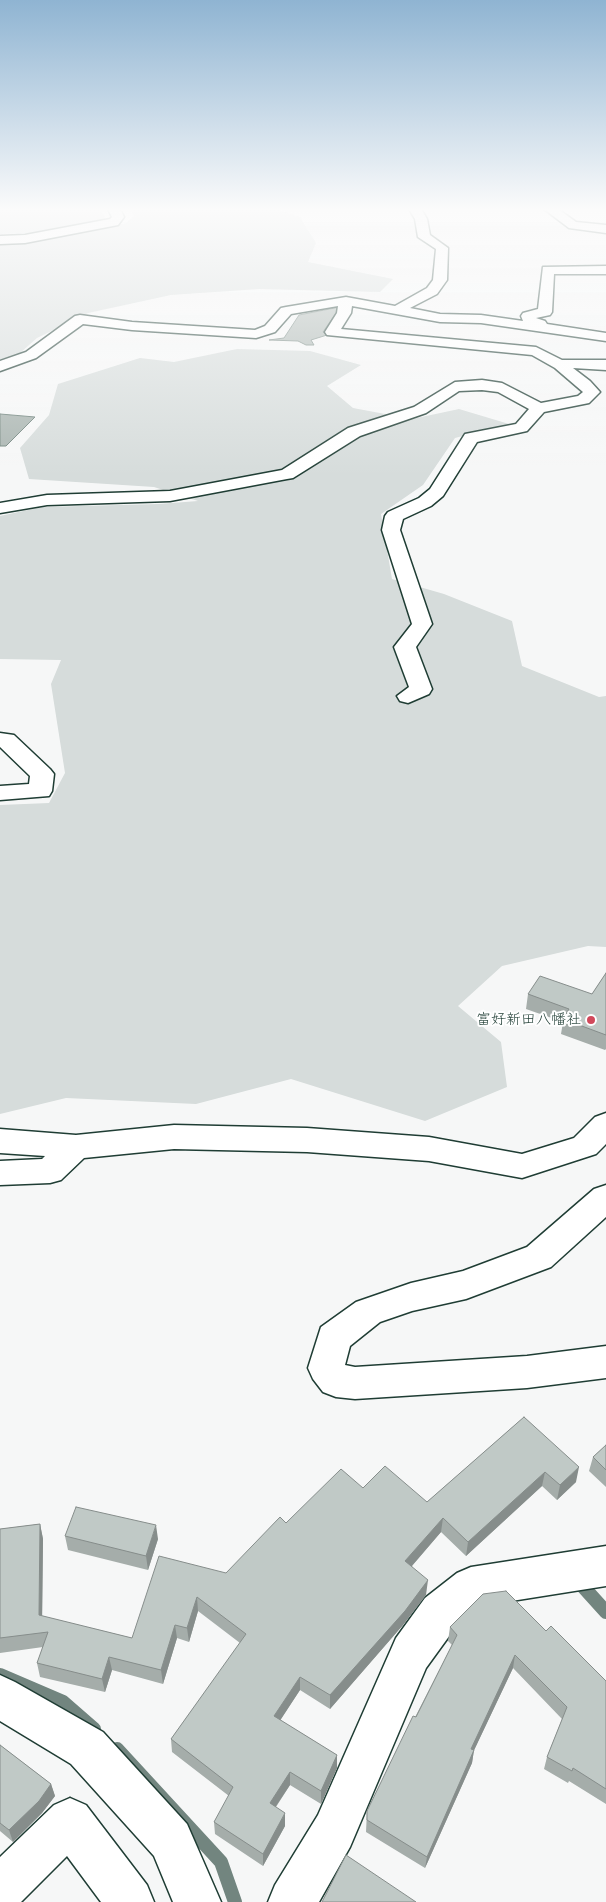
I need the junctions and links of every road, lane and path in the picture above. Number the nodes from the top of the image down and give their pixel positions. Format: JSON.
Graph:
{"nodes":[{"id":1,"x":421,"y":298,"type":"edge"},
{"id":2,"x":546,"y":298,"type":"edge"},
{"id":3,"x":346,"y":301,"type":"junction"},
{"id":4,"x":399,"y":309,"type":"junction"},
{"id":5,"x":556,"y":329,"type":"junction"},
{"id":6,"x":606,"y":337,"type":"edge"},
{"id":7,"x":560,"y":365,"type":"junction"},
{"id":8,"x":606,"y":365,"type":"edge"},
{"id":9,"x":0,"y":366,"type":"edge"},
{"id":10,"x":539,"y":408,"type":"junction"},
{"id":11,"x":0,"y":508,"type":"edge"},
{"id":12,"x":408,"y":696,"type":"dead end"},
{"id":13,"x":0,"y":740,"type":"edge"},
{"id":14,"x":0,"y":793,"type":"edge"},
{"id":15,"x":606,"y":1125,"type":"edge"},
{"id":16,"x":0,"y":1141,"type":"edge"},
{"id":17,"x":76,"y":1147,"type":"junction"},
{"id":18,"x":0,"y":1173,"type":"edge"},
{"id":19,"x":606,"y":1198,"type":"edge"},
{"id":20,"x":606,"y":1362,"type":"edge"},
{"id":21,"x":606,"y":1566,"type":"edge"},
{"id":22,"x":0,"y":1697,"type":"edge"},
{"id":23,"x":0,"y":1890,"type":"edge"},
{"id":24,"x":130,"y":1902,"type":"edge"},
{"id":25,"x":197,"y":1902,"type":"edge"},
{"id":26,"x":292,"y":1902,"type":"edge"}],
"edges":[{"from":1,"to":4,"type":"street"},
{"from":2,"to":5,"type":"street"},
{"from":3,"to":4,"type":"street"},
{"from":3,"to":7,"type":"street"},
{"from":3,"to":9,"type":"street"},
{"from":4,"to":5,"type":"street"},
{"from":5,"to":6,"type":"street"},
{"from":7,"to":8,"type":"street"},
{"from":7,"to":10,"type":"street"},
{"from":10,"to":11,"type":"street"},
{"from":10,"to":12,"type":"street"},
{"from":13,"to":14,"type":"street"},
{"from":15,"to":17,"type":"street"},
{"from":16,"to":17,"type":"street"},
{"from":17,"to":18,"type":"street"},
{"from":19,"to":20,"type":"street"},
{"from":21,"to":26,"type":"street"},
{"from":22,"to":25,"type":"street"},
{"from":23,"to":24,"type":"street"}]}
